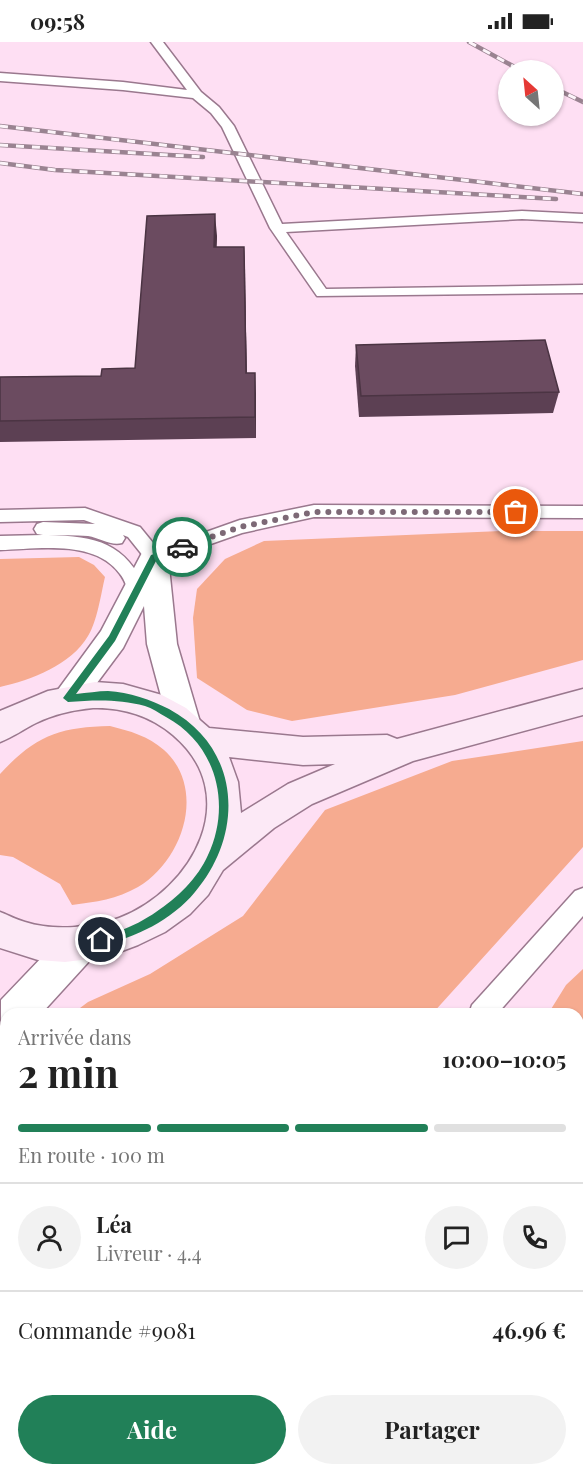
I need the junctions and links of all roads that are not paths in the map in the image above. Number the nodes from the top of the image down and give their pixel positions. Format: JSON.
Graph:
{"nodes":[{"id":1,"x":158,"y":42,"type":"edge"},
{"id":2,"x":0,"y":77,"type":"edge"},
{"id":3,"x":197,"y":95,"type":"junction"},
{"id":4,"x":583,"y":218,"type":"edge"},
{"id":5,"x":276,"y":228,"type":"junction"},
{"id":6,"x":583,"y":290,"type":"edge"},
{"id":7,"x":583,"y":512,"type":"edge"},
{"id":8,"x":0,"y":516,"type":"edge"},
{"id":9,"x":0,"y":530,"type":"edge"},
{"id":10,"x":0,"y":543,"type":"edge"},
{"id":11,"x":154,"y":557,"type":"junction"},
{"id":12,"x":137,"y":590,"type":"junction"},
{"id":13,"x":68,"y":698,"type":"junction"},
{"id":14,"x":583,"y":702,"type":"edge"},
{"id":15,"x":0,"y":727,"type":"edge"},
{"id":16,"x":193,"y":731,"type":"junction"},
{"id":17,"x":407,"y":749,"type":"junction"},
{"id":18,"x":212,"y":858,"type":"junction"},
{"id":19,"x":583,"y":899,"type":"edge"},
{"id":20,"x":0,"y":929,"type":"edge"},
{"id":21,"x":80,"y":944,"type":"junction"},
{"id":22,"x":21,"y":1008,"type":"edge"},
{"id":23,"x":487,"y":1008,"type":"edge"}],
"edges":[{"from":1,"to":3,"type":"lane"},
{"from":2,"to":3,"type":"lane"},
{"from":3,"to":5,"type":"lane"},
{"from":4,"to":5,"type":"lane"},
{"from":5,"to":6,"type":"lane"},
{"from":7,"to":11,"type":"lane"},
{"from":8,"to":11,"type":"lane"},
{"from":9,"to":11,"type":"lane"},
{"from":10,"to":12,"type":"lane"},
{"from":11,"to":12,"type":"street"},
{"from":11,"to":16,"type":"street"},
{"from":12,"to":13,"type":"street"},
{"from":13,"to":15,"type":"main road"},
{"from":13,"to":16,"type":"main road"},
{"from":14,"to":17,"type":"main road"},
{"from":16,"to":17,"type":"main road"},
{"from":16,"to":18,"type":"main road"},
{"from":17,"to":18,"type":"main road"},
{"from":18,"to":21,"type":"main road"},
{"from":19,"to":23,"type":"lane"},
{"from":20,"to":21,"type":"main road"},
{"from":21,"to":22,"type":"street"}]}
